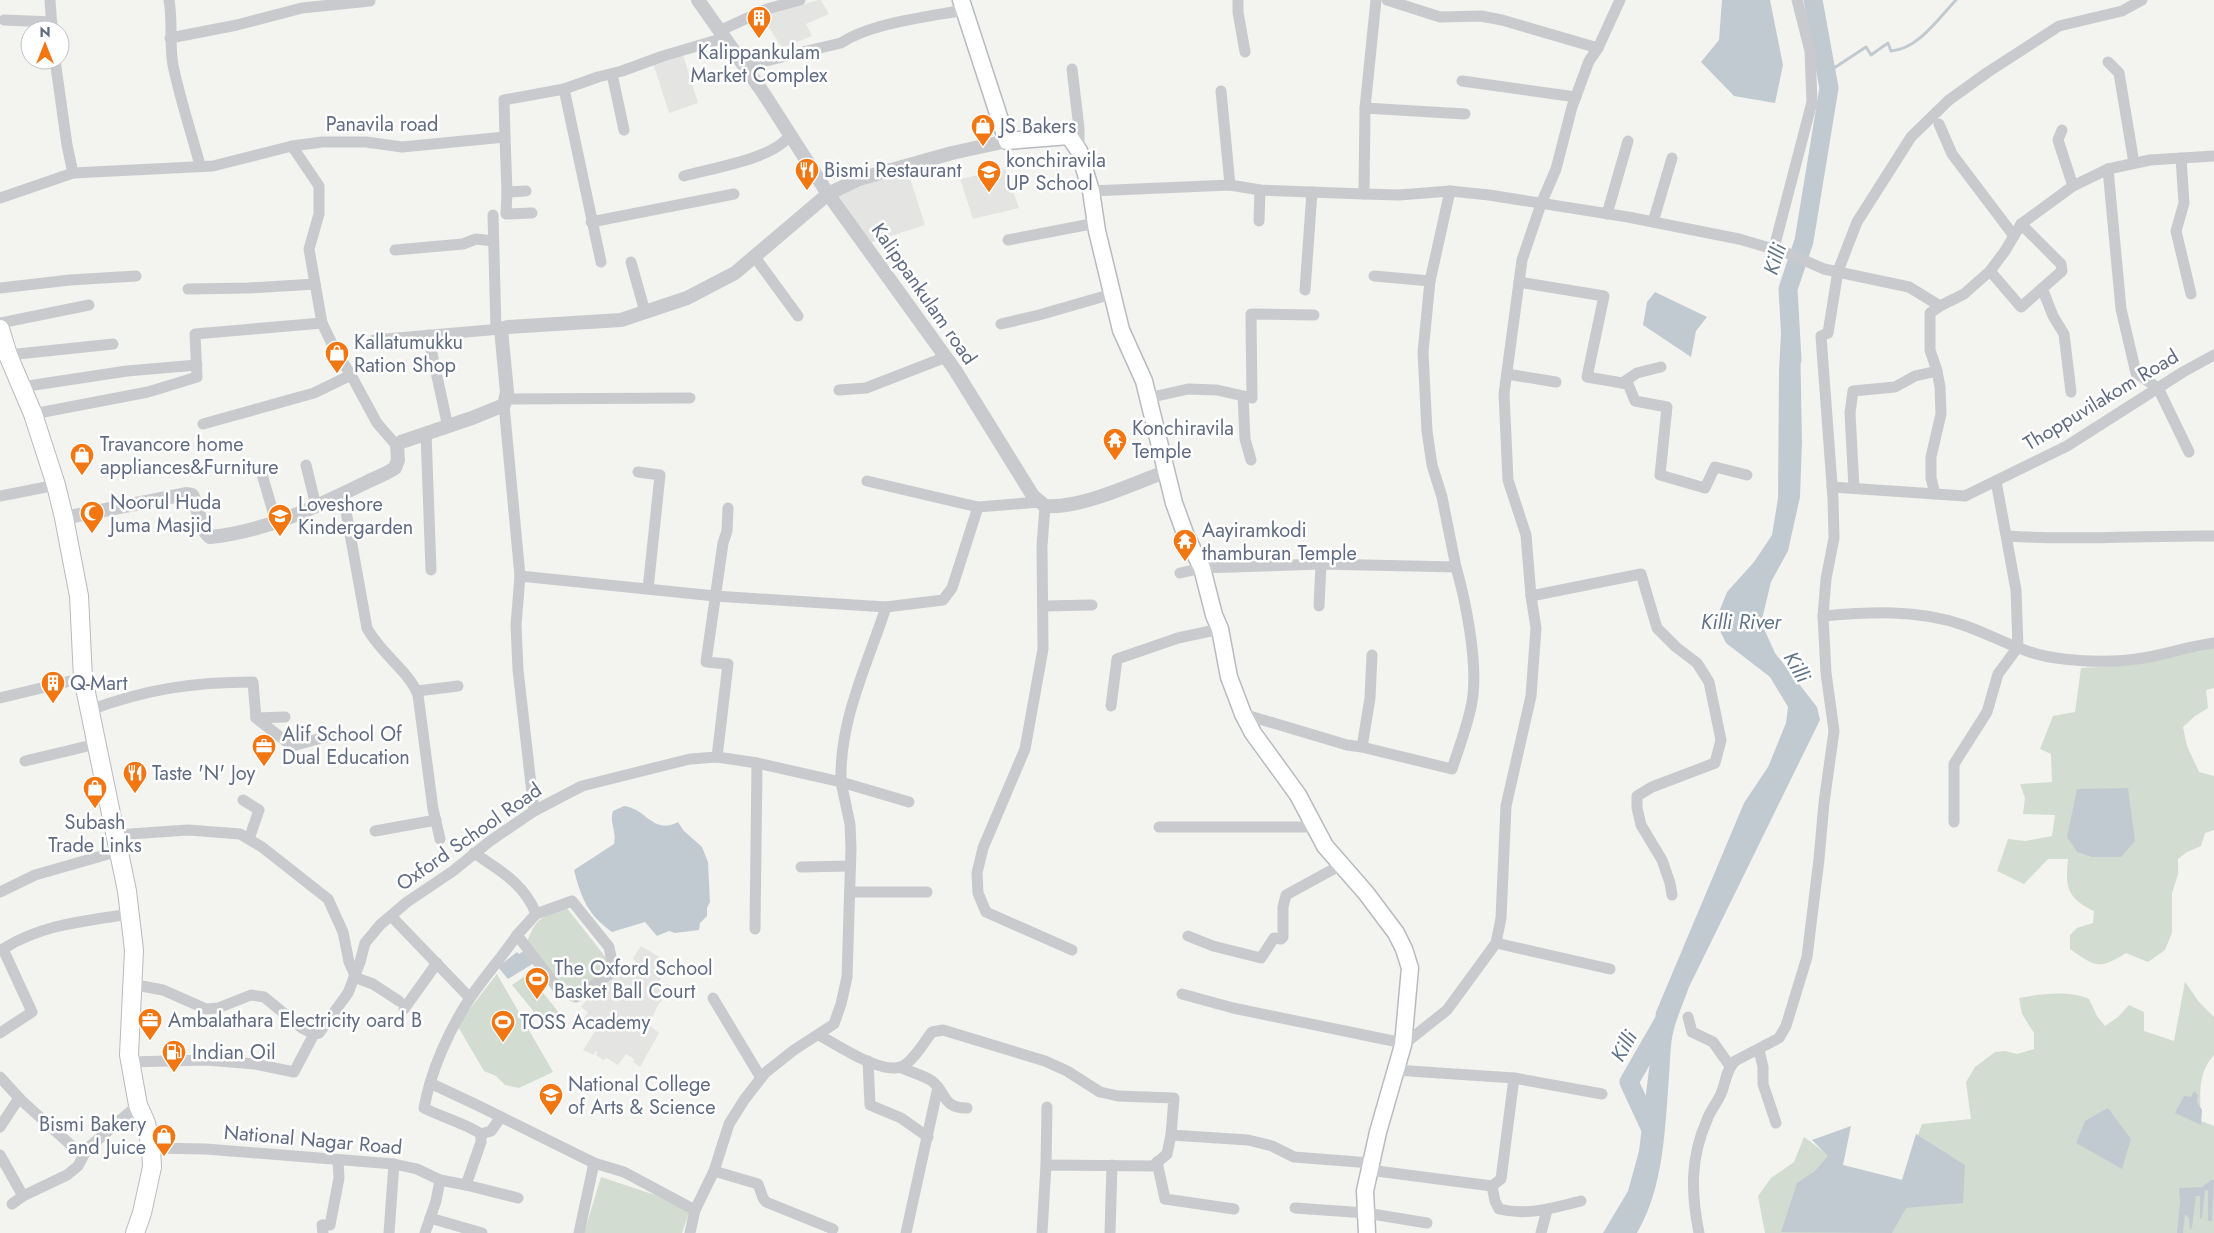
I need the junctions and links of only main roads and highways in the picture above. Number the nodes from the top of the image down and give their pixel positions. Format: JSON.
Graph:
{"nodes":[{"id":1,"x":962,"y":5,"type":"edge"},
{"id":2,"x":0,"y":329,"type":"edge"},
{"id":3,"x":135,"y":1233,"type":"edge"},
{"id":4,"x":1367,"y":1233,"type":"edge"}],
"edges":[{"from":1,"to":4,"type":"main road"},
{"from":2,"to":3,"type":"main road"}]}
